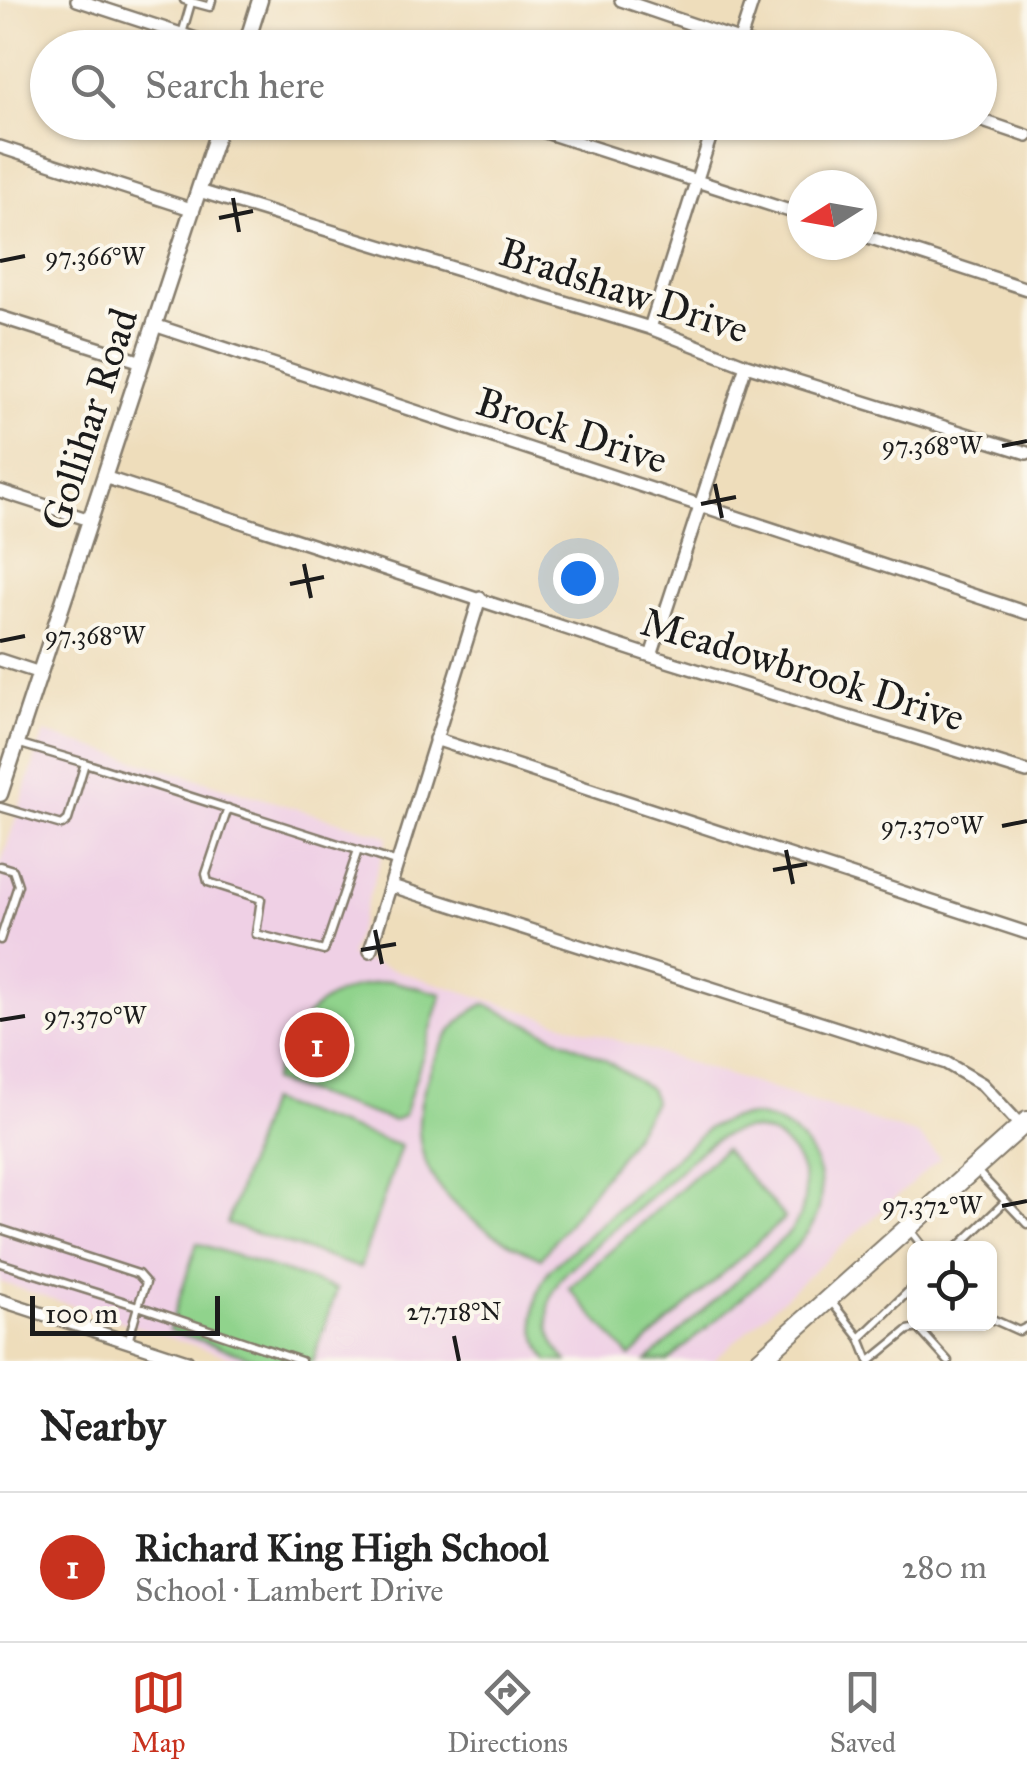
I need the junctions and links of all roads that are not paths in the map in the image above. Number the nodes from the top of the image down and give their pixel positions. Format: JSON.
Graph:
{"nodes":[{"id":1,"x":77,"y":0,"type":"edge"},
{"id":2,"x":212,"y":0,"type":"edge"},
{"id":3,"x":260,"y":0,"type":"edge"},
{"id":4,"x":620,"y":0,"type":"edge"},
{"id":5,"x":754,"y":0,"type":"edge"},
{"id":6,"x":188,"y":1,"type":"edge"},
{"id":7,"x":170,"y":30,"type":"edge"},
{"id":8,"x":183,"y":30,"type":"edge"},
{"id":9,"x":250,"y":30,"type":"edge"},
{"id":10,"x":701,"y":30,"type":"edge"},
{"id":11,"x":744,"y":30,"type":"edge"},
{"id":12,"x":997,"y":126,"type":"edge"},
{"id":13,"x":1027,"y":136,"type":"edge"},
{"id":14,"x":215,"y":140,"type":"edge"},
{"id":15,"x":571,"y":140,"type":"edge"},
{"id":16,"x":710,"y":140,"type":"edge"},
{"id":17,"x":0,"y":147,"type":"edge"},
{"id":18,"x":698,"y":180,"type":"junction"},
{"id":19,"x":199,"y":190,"type":"junction"},
{"id":20,"x":191,"y":209,"type":"junction"},
{"id":21,"x":787,"y":210,"type":"edge"},
{"id":22,"x":877,"y":239,"type":"edge"},
{"id":23,"x":1027,"y":289,"type":"edge"},
{"id":24,"x":0,"y":317,"type":"edge"},
{"id":25,"x":154,"y":325,"type":"junction"},
{"id":26,"x":650,"y":328,"type":"junction"},
{"id":27,"x":142,"y":362,"type":"junction"},
{"id":28,"x":746,"y":365,"type":"junction"},
{"id":29,"x":1027,"y":453,"type":"edge"},
{"id":30,"x":104,"y":477,"type":"junction"},
{"id":31,"x":0,"y":490,"type":"edge"},
{"id":32,"x":698,"y":506,"type":"junction"},
{"id":33,"x":90,"y":520,"type":"junction"},
{"id":34,"x":480,"y":598,"type":"junction"},
{"id":35,"x":1027,"y":613,"type":"edge"},
{"id":36,"x":650,"y":656,"type":"junction"},
{"id":37,"x":0,"y":660,"type":"edge"},
{"id":38,"x":40,"y":673,"type":"junction"},
{"id":39,"x":435,"y":739,"type":"junction"},
{"id":40,"x":17,"y":743,"type":"junction"},
{"id":41,"x":85,"y":763,"type":"junction"},
{"id":42,"x":1027,"y":772,"type":"edge"},
{"id":43,"x":0,"y":794,"type":"edge"},
{"id":44,"x":0,"y":807,"type":"edge"},
{"id":45,"x":228,"y":808,"type":"junction"},
{"id":46,"x":358,"y":850,"type":"junction"},
{"id":47,"x":398,"y":864,"type":"junction"},
{"id":48,"x":0,"y":866,"type":"edge"},
{"id":49,"x":392,"y":886,"type":"junction"},
{"id":50,"x":1027,"y":934,"type":"edge"},
{"id":51,"x":0,"y":940,"type":"edge"},
{"id":52,"x":370,"y":951,"type":"dead end"},
{"id":53,"x":1025,"y":1126,"type":"edge"},
{"id":54,"x":974,"y":1168,"type":"junction"},
{"id":55,"x":1005,"y":1202,"type":"junction"},
{"id":56,"x":1027,"y":1224,"type":"edge"},
{"id":57,"x":909,"y":1226,"type":"junction"},
{"id":58,"x":0,"y":1229,"type":"edge"},
{"id":59,"x":919,"y":1241,"type":"edge"},
{"id":60,"x":964,"y":1241,"type":"edge"},
{"id":61,"x":0,"y":1263,"type":"edge"},
{"id":62,"x":907,"y":1293,"type":"edge"},
{"id":63,"x":829,"y":1298,"type":"junction"},
{"id":64,"x":0,"y":1300,"type":"edge"},
{"id":65,"x":138,"y":1306,"type":"junction"},
{"id":66,"x":997,"y":1321,"type":"edge"},
{"id":67,"x":1027,"y":1327,"type":"edge"},
{"id":68,"x":860,"y":1338,"type":"junction"},
{"id":69,"x":128,"y":1342,"type":"junction"},
{"id":70,"x":764,"y":1359,"type":"edge"},
{"id":71,"x":187,"y":1361,"type":"edge"},
{"id":72,"x":301,"y":1361,"type":"edge"},
{"id":73,"x":870,"y":1361,"type":"edge"},
{"id":74,"x":948,"y":1361,"type":"edge"}],
"edges":[{"from":1,"to":7,"type":"street"},
{"from":2,"to":6,"type":"lane"},
{"from":3,"to":9,"type":"street"},
{"from":4,"to":10,"type":"street"},
{"from":5,"to":11,"type":"street"},
{"from":6,"to":8,"type":"lane"},
{"from":12,"to":13,"type":"street"},
{"from":14,"to":19,"type":"street","name":"Gollihar Road"},
{"from":15,"to":18,"type":"street"},
{"from":16,"to":18,"type":"street"},
{"from":17,"to":20,"type":"street"},
{"from":18,"to":21,"type":"street"},
{"from":18,"to":26,"type":"street"},
{"from":19,"to":20,"type":"street","name":"Gollihar Road"},
{"from":19,"to":26,"type":"street","name":"Bradshaw Drive"},
{"from":20,"to":25,"type":"street","name":"Gollihar Road"},
{"from":22,"to":23,"type":"street"},
{"from":24,"to":27,"type":"street"},
{"from":25,"to":27,"type":"street","name":"Gollihar Road"},
{"from":25,"to":32,"type":"street","name":"Brock Drive"},
{"from":26,"to":28,"type":"street","name":"Bradshaw Drive"},
{"from":27,"to":30,"type":"street","name":"Gollihar Road"},
{"from":28,"to":29,"type":"street","name":"Bradshaw Drive"},
{"from":28,"to":32,"type":"street"},
{"from":30,"to":33,"type":"street","name":"Gollihar Road"},
{"from":30,"to":34,"type":"street","name":"Meadowbrook Drive"},
{"from":31,"to":33,"type":"street"},
{"from":32,"to":35,"type":"street","name":"Brock Drive"},
{"from":32,"to":36,"type":"street"},
{"from":33,"to":38,"type":"street","name":"Gollihar Road"},
{"from":34,"to":36,"type":"street","name":"Meadowbrook Drive"},
{"from":34,"to":39,"type":"street"},
{"from":36,"to":42,"type":"street","name":"Meadowbrook Drive"},
{"from":37,"to":38,"type":"street"},
{"from":38,"to":40,"type":"street","name":"Gollihar Road"},
{"from":39,"to":47,"type":"street"},
{"from":39,"to":50,"type":"street"},
{"from":40,"to":41,"type":"lane"},
{"from":40,"to":43,"type":"street","name":"Gollihar Road"},
{"from":41,"to":44,"type":"lane"},
{"from":41,"to":45,"type":"lane"},
{"from":45,"to":46,"type":"lane"},
{"from":45,"to":46,"type":"lane"},
{"from":46,"to":47,"type":"lane"},
{"from":47,"to":49,"type":"street"},
{"from":48,"to":51,"type":"lane"},
{"from":49,"to":52,"type":"street"},
{"from":49,"to":53,"type":"street"},
{"from":53,"to":54,"type":"main road"},
{"from":54,"to":55,"type":"lane"},
{"from":54,"to":57,"type":"main road"},
{"from":55,"to":56,"type":"lane"},
{"from":55,"to":60,"type":"lane"},
{"from":57,"to":59,"type":"lane"},
{"from":57,"to":63,"type":"main road"},
{"from":58,"to":65,"type":"lane"},
{"from":61,"to":65,"type":"lane"},
{"from":62,"to":68,"type":"lane"},
{"from":63,"to":68,"type":"lane"},
{"from":63,"to":70,"type":"main road"},
{"from":64,"to":69,"type":"street"},
{"from":65,"to":69,"type":"lane"},
{"from":65,"to":72,"type":"lane"},
{"from":66,"to":67,"type":"lane"},
{"from":68,"to":73,"type":"lane"},
{"from":69,"to":71,"type":"street"},
{"from":73,"to":74,"type":"lane"}]}
